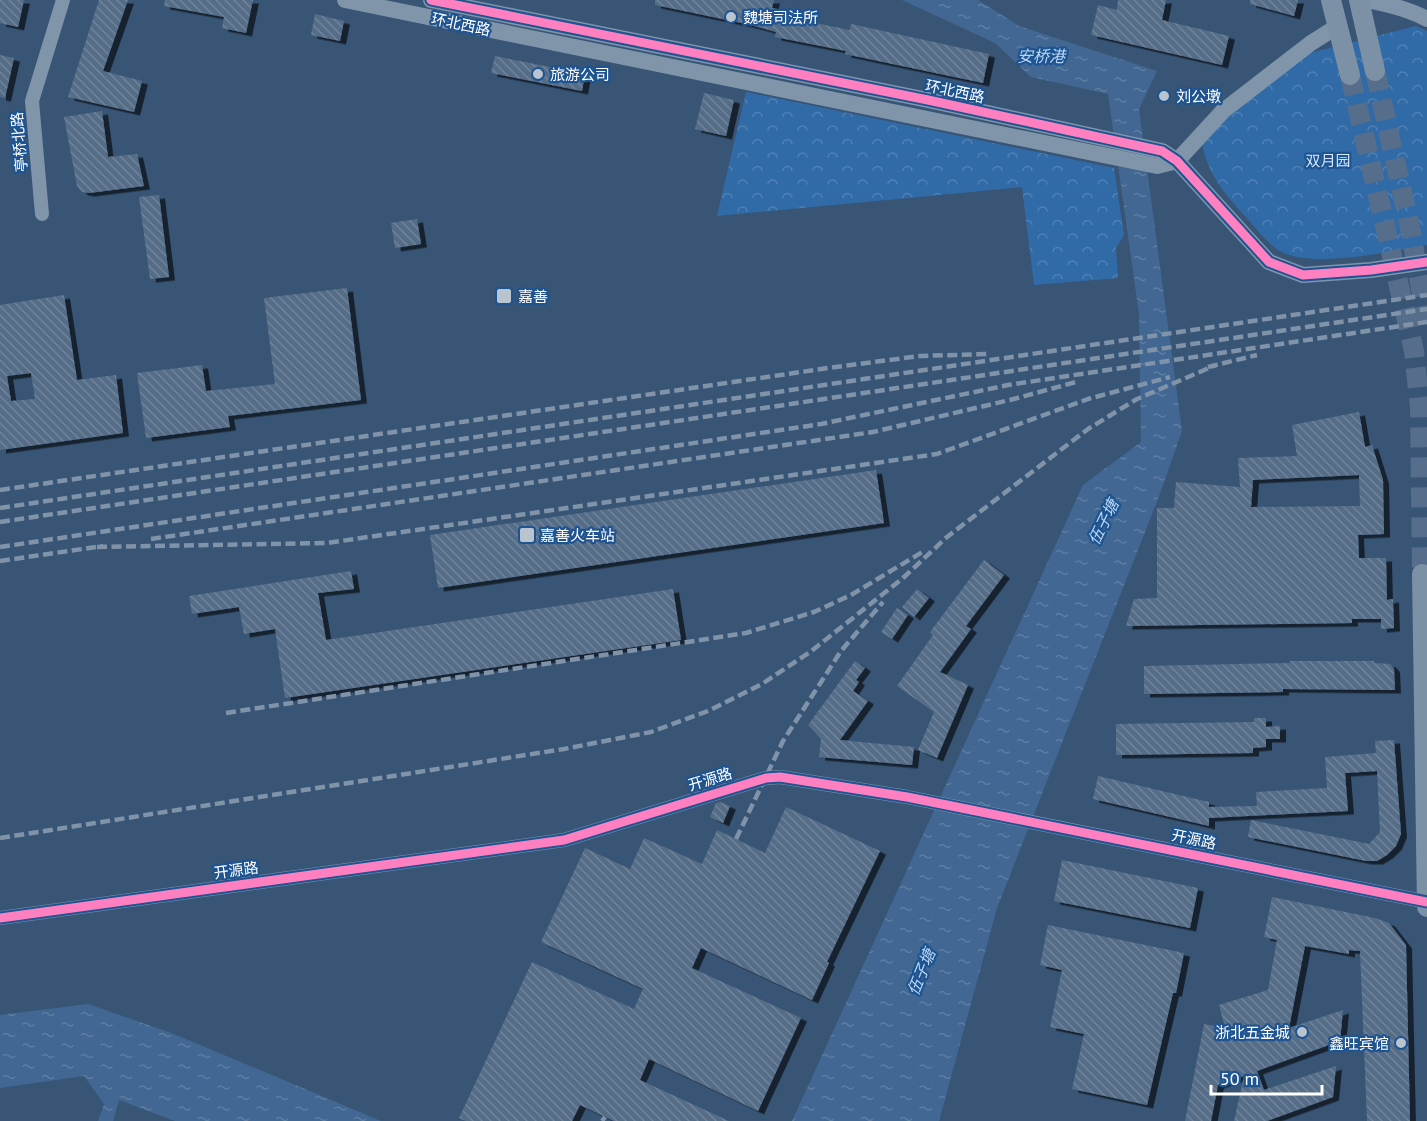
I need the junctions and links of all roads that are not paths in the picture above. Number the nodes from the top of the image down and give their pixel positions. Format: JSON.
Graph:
{"nodes":[{"id":1,"x":63,"y":0,"type":"edge"},
{"id":2,"x":345,"y":0,"type":"edge"},
{"id":3,"x":431,"y":0,"type":"edge"},
{"id":4,"x":1331,"y":0,"type":"edge"},
{"id":5,"x":1359,"y":0,"type":"edge"},
{"id":6,"x":1366,"y":0,"type":"edge"},
{"id":7,"x":1427,"y":18,"type":"edge"},
{"id":8,"x":1338,"y":26,"type":"junction"},
{"id":9,"x":1375,"y":71,"type":"tunnel mouth"},
{"id":10,"x":1350,"y":75,"type":"tunnel mouth"},
{"id":11,"x":1101,"y":147,"type":"junction"},
{"id":12,"x":1177,"y":161,"type":"junction"},
{"id":13,"x":42,"y":214,"type":"dead end"},
{"id":14,"x":1427,"y":262,"type":"edge"},
{"id":15,"x":1422,"y":574,"type":"dead end"},
{"id":16,"x":1427,"y":902,"type":"edge"},
{"id":17,"x":1427,"y":907,"type":"edge"},
{"id":18,"x":0,"y":918,"type":"edge"}],
"edges":[{"from":1,"to":13,"type":"street","name":"亭桥北路"},
{"from":2,"to":11,"type":"street","name":"环北西路"},
{"from":3,"to":11,"type":"street","name":"环北西路"},
{"from":4,"to":8,"type":"main road"},
{"from":5,"to":9,"type":"main road"},
{"from":6,"to":7,"type":"street"},
{"from":8,"to":10,"type":"main road"},
{"from":8,"to":12,"type":"street"},
{"from":11,"to":12,"type":"street","name":"环北西路"},
{"from":12,"to":14,"type":"street","name":"环北西路"},
{"from":15,"to":16,"type":"main road"},
{"from":16,"to":17,"type":"main road"},
{"from":16,"to":18,"type":"street","name":"开源路"}]}
